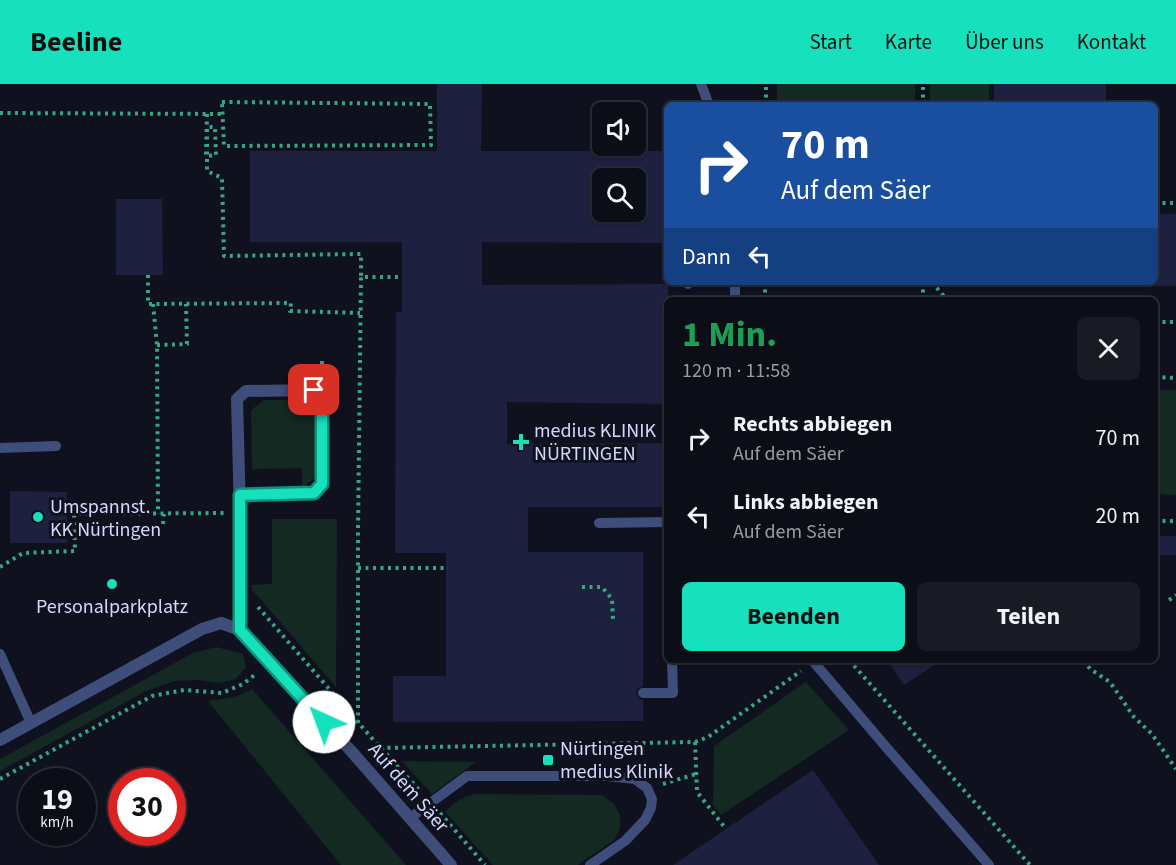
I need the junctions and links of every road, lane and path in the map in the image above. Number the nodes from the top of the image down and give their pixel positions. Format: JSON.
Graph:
{"nodes":[{"id":1,"x":700,"y":84,"type":"edge"},
{"id":2,"x":766,"y":84,"type":"edge"},
{"id":3,"x":923,"y":84,"type":"edge"},
{"id":4,"x":708,"y":102,"type":"edge"},
{"id":5,"x":766,"y":102,"type":"edge"},
{"id":6,"x":923,"y":102,"type":"edge"},
{"id":7,"x":0,"y":113,"type":"edge"},
{"id":8,"x":207,"y":114,"type":"junction"},
{"id":9,"x":223,"y":114,"type":"junction"},
{"id":10,"x":1158,"y":203,"type":"edge"},
{"id":11,"x":1176,"y":203,"type":"edge"},
{"id":12,"x":148,"y":275,"type":"dead end"},
{"id":13,"x":402,"y":277,"type":"dead end"},
{"id":14,"x":361,"y":278,"type":"junction"},
{"id":15,"x":934,"y":285,"type":"edge"},
{"id":16,"x":944,"y":297,"type":"edge"},
{"id":17,"x":153,"y":304,"type":"junction"},
{"id":18,"x":186,"y":304,"type":"junction"},
{"id":19,"x":360,"y":313,"type":"junction"},
{"id":20,"x":1158,"y":322,"type":"edge"},
{"id":21,"x":1176,"y":322,"type":"edge"},
{"id":22,"x":157,"y":345,"type":"junction"},
{"id":23,"x":1158,"y":377,"type":"edge"},
{"id":24,"x":1176,"y":378,"type":"edge"},
{"id":25,"x":56,"y":446,"type":"dead end"},
{"id":26,"x":0,"y":448,"type":"edge"},
{"id":27,"x":240,"y":495,"type":"junction"},
{"id":28,"x":240,"y":513,"type":"junction"},
{"id":29,"x":158,"y":514,"type":"junction"},
{"id":30,"x":164,"y":514,"type":"junction"},
{"id":31,"x":1176,"y":521,"type":"edge"},
{"id":32,"x":664,"y":522,"type":"edge"},
{"id":33,"x":1158,"y":522,"type":"edge"},
{"id":34,"x":599,"y":523,"type":"dead end"},
{"id":35,"x":163,"y":524,"type":"dead end"},
{"id":36,"x":0,"y":567,"type":"edge"},
{"id":37,"x":358,"y":568,"type":"junction"},
{"id":38,"x":446,"y":568,"type":"dead end"},
{"id":39,"x":582,"y":587,"type":"dead end"},
{"id":40,"x":1176,"y":595,"type":"edge"},
{"id":41,"x":1169,"y":600,"type":"dead end"},
{"id":42,"x":240,"y":603,"type":"junction"},
{"id":43,"x":613,"y":620,"type":"dead end"},
{"id":44,"x":240,"y":630,"type":"junction"},
{"id":45,"x":0,"y":654,"type":"edge"},
{"id":46,"x":269,"y":662,"type":"junction"},
{"id":47,"x":672,"y":663,"type":"edge"},
{"id":48,"x":810,"y":663,"type":"edge"},
{"id":49,"x":815,"y":663,"type":"edge"},
{"id":50,"x":852,"y":663,"type":"edge"},
{"id":51,"x":1086,"y":663,"type":"edge"},
{"id":52,"x":643,"y":693,"type":"dead end"},
{"id":53,"x":31,"y":723,"type":"junction"},
{"id":54,"x":358,"y":723,"type":"junction"},
{"id":55,"x":0,"y":740,"type":"edge"},
{"id":56,"x":695,"y":742,"type":"junction"},
{"id":57,"x":380,"y":748,"type":"junction"},
{"id":58,"x":1176,"y":769,"type":"edge"},
{"id":59,"x":696,"y":774,"type":"junction"},
{"id":60,"x":0,"y":779,"type":"edge"},
{"id":61,"x":647,"y":788,"type":"junction"},
{"id":62,"x":431,"y":802,"type":"junction"},
{"id":63,"x":410,"y":818,"type":"junction"},
{"id":64,"x":726,"y":830,"type":"dead end"},
{"id":65,"x":451,"y":865,"type":"edge"},
{"id":66,"x":485,"y":865,"type":"edge"},
{"id":67,"x":590,"y":865,"type":"edge"},
{"id":68,"x":989,"y":865,"type":"edge"},
{"id":69,"x":1030,"y":865,"type":"edge"}],
"edges":[{"from":1,"to":4,"type":"lane"},
{"from":2,"to":5,"type":"path"},
{"from":3,"to":6,"type":"path"},
{"from":7,"to":8,"type":"path"},
{"from":8,"to":9,"type":"path"},
{"from":8,"to":14,"type":"path"},
{"from":9,"to":9,"type":"path"},
{"from":10,"to":11,"type":"path"},
{"from":12,"to":17,"type":"path"},
{"from":13,"to":14,"type":"path"},
{"from":14,"to":19,"type":"path"},
{"from":15,"to":16,"type":"path"},
{"from":17,"to":18,"type":"path"},
{"from":17,"to":22,"type":"path"},
{"from":18,"to":19,"type":"path"},
{"from":18,"to":22,"type":"path"},
{"from":19,"to":37,"type":"path"},
{"from":20,"to":21,"type":"path"},
{"from":22,"to":29,"type":"path"},
{"from":23,"to":24,"type":"path"},
{"from":25,"to":26,"type":"lane"},
{"from":27,"to":27,"type":"street"},
{"from":27,"to":28,"type":"street"},
{"from":28,"to":30,"type":"path"},
{"from":28,"to":42,"type":"street"},
{"from":29,"to":30,"type":"path"},
{"from":29,"to":36,"type":"path"},
{"from":30,"to":35,"type":"path"},
{"from":31,"to":33,"type":"path"},
{"from":32,"to":34,"type":"lane"},
{"from":37,"to":38,"type":"path"},
{"from":37,"to":54,"type":"path"},
{"from":39,"to":43,"type":"path"},
{"from":40,"to":41,"type":"path"},
{"from":42,"to":44,"type":"street"},
{"from":42,"to":54,"type":"path"},
{"from":44,"to":46,"type":"street","name":"Auf dem Säer"},
{"from":44,"to":53,"type":"street"},
{"from":45,"to":53,"type":"lane"},
{"from":46,"to":60,"type":"path"},
{"from":46,"to":63,"type":"street","name":"Auf dem Säer"},
{"from":47,"to":52,"type":"lane"},
{"from":48,"to":56,"type":"path"},
{"from":49,"to":68,"type":"lane"},
{"from":50,"to":69,"type":"path"},
{"from":51,"to":58,"type":"path"},
{"from":53,"to":55,"type":"street"},
{"from":54,"to":57,"type":"path"},
{"from":56,"to":57,"type":"path"},
{"from":56,"to":59,"type":"path"},
{"from":57,"to":62,"type":"path"},
{"from":59,"to":61,"type":"path"},
{"from":59,"to":64,"type":"path"},
{"from":61,"to":62,"type":"lane"},
{"from":61,"to":67,"type":"lane"},
{"from":62,"to":63,"type":"lane"},
{"from":62,"to":66,"type":"path"},
{"from":63,"to":65,"type":"street","name":"Auf dem Säer"}]}
